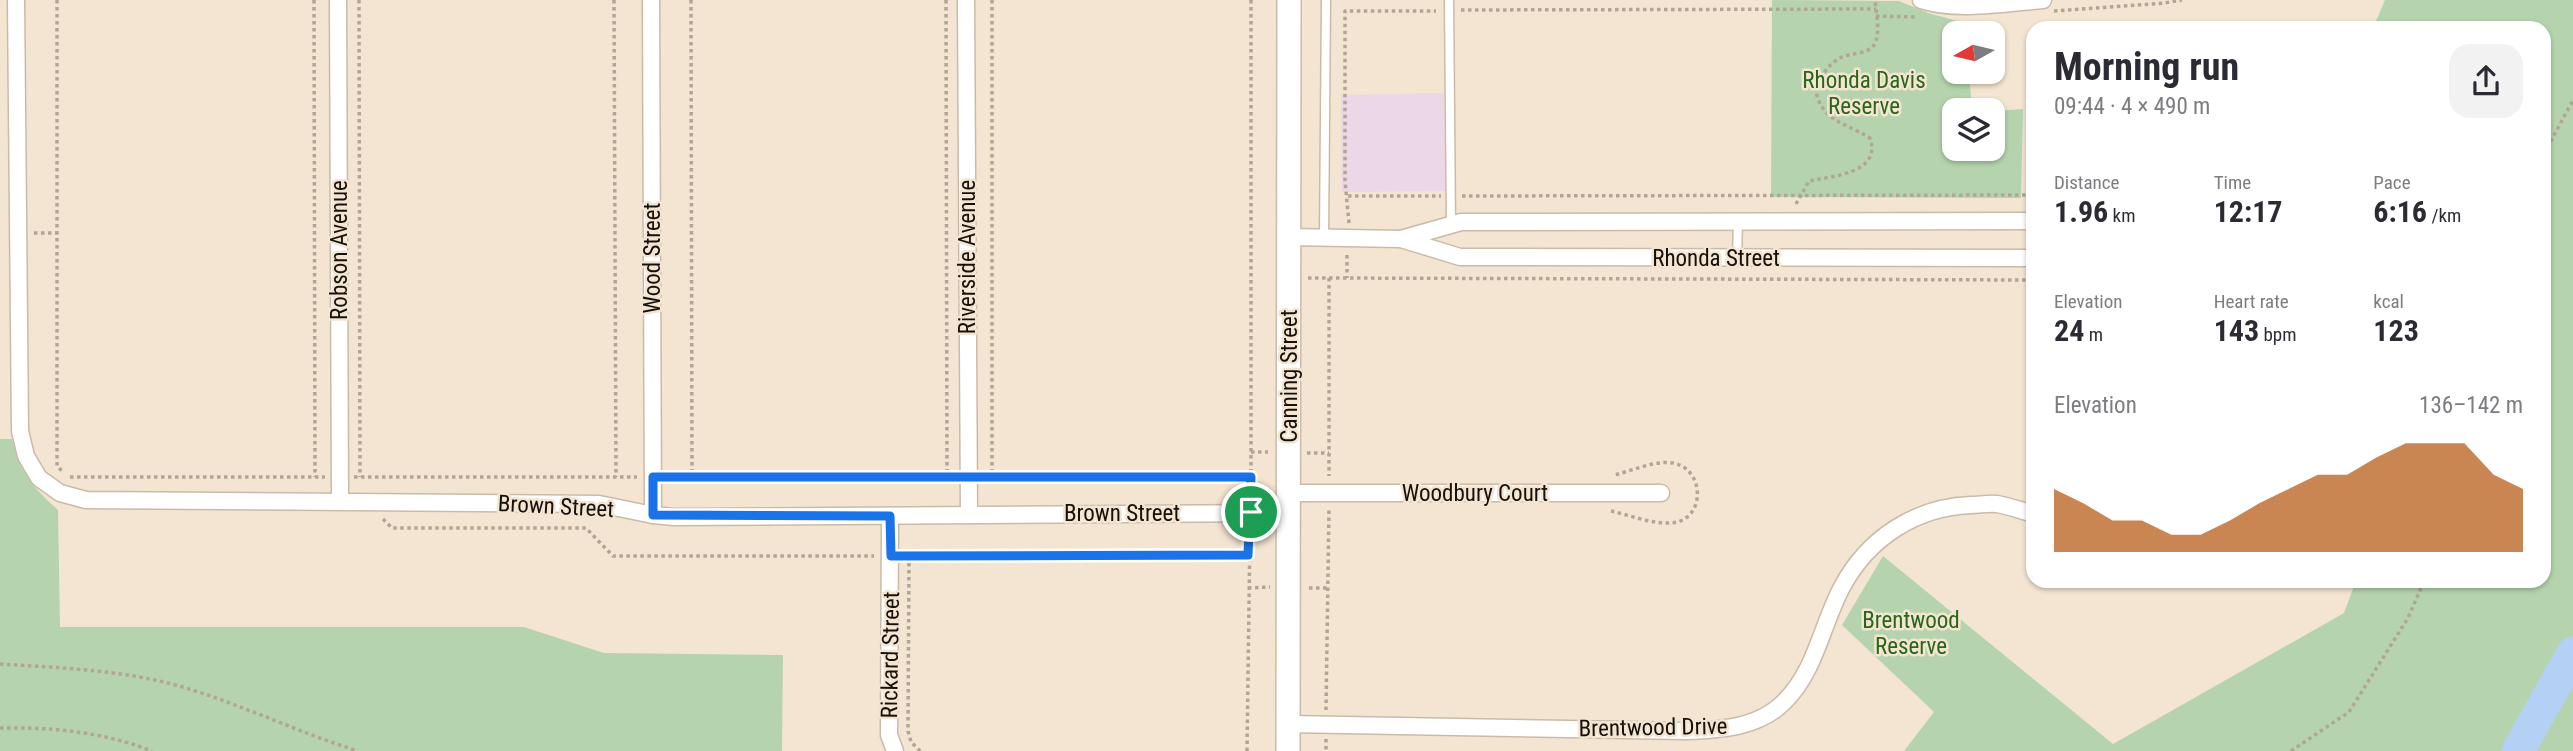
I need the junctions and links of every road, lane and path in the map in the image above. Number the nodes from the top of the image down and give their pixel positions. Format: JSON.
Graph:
{"nodes":[{"id":1,"x":16,"y":0,"type":"edge"},
{"id":2,"x":57,"y":0,"type":"edge"},
{"id":3,"x":314,"y":0,"type":"edge"},
{"id":4,"x":338,"y":0,"type":"edge"},
{"id":5,"x":359,"y":0,"type":"edge"},
{"id":6,"x":614,"y":0,"type":"edge"},
{"id":7,"x":651,"y":0,"type":"edge"},
{"id":8,"x":691,"y":0,"type":"edge"},
{"id":9,"x":946,"y":0,"type":"edge"},
{"id":10,"x":966,"y":0,"type":"edge"},
{"id":11,"x":992,"y":0,"type":"edge"},
{"id":12,"x":1251,"y":0,"type":"edge"},
{"id":13,"x":1289,"y":0,"type":"edge"},
{"id":14,"x":1326,"y":0,"type":"edge"},
{"id":15,"x":1449,"y":0,"type":"edge"},
{"id":16,"x":1875,"y":0,"type":"edge"},
{"id":17,"x":2182,"y":0,"type":"edge"},
{"id":18,"x":1927,"y":1,"type":"edge"},
{"id":19,"x":2044,"y":6,"type":"edge"},
{"id":20,"x":1876,"y":9,"type":"junction"},
{"id":21,"x":1449,"y":10,"type":"junction"},
{"id":22,"x":2573,"y":100,"type":"edge"},
{"id":23,"x":2551,"y":141,"type":"edge"},
{"id":24,"x":2026,"y":195,"type":"edge"},
{"id":25,"x":1348,"y":196,"type":"junction"},
{"id":26,"x":1450,"y":196,"type":"junction"},
{"id":27,"x":1801,"y":196,"type":"junction"},
{"id":28,"x":2026,"y":220,"type":"edge"},
{"id":29,"x":1738,"y":222,"type":"junction"},
{"id":30,"x":1787,"y":222,"type":"junction"},
{"id":31,"x":1451,"y":225,"type":"junction"},
{"id":32,"x":1289,"y":237,"type":"junction"},
{"id":33,"x":1324,"y":238,"type":"junction"},
{"id":34,"x":1349,"y":238,"type":"junction"},
{"id":35,"x":1401,"y":239,"type":"junction"},
{"id":36,"x":8,"y":254,"type":"edge"},
{"id":37,"x":1737,"y":258,"type":"junction"},
{"id":38,"x":2026,"y":258,"type":"edge"},
{"id":39,"x":1329,"y":278,"type":"dead end"},
{"id":40,"x":1347,"y":278,"type":"junction"},
{"id":41,"x":2026,"y":280,"type":"edge"},
{"id":42,"x":315,"y":477,"type":"junction"},
{"id":43,"x":340,"y":477,"type":"junction"},
{"id":44,"x":360,"y":477,"type":"junction"},
{"id":45,"x":615,"y":477,"type":"junction"},
{"id":46,"x":653,"y":477,"type":"junction"},
{"id":47,"x":692,"y":477,"type":"junction"},
{"id":48,"x":947,"y":477,"type":"junction"},
{"id":49,"x":968,"y":477,"type":"junction"},
{"id":50,"x":992,"y":477,"type":"junction"},
{"id":51,"x":1251,"y":477,"type":"junction"},
{"id":52,"x":1661,"y":493,"type":"dead end"},
{"id":53,"x":340,"y":501,"type":"junction"},
{"id":54,"x":1288,"y":503,"type":"junction"},
{"id":55,"x":1251,"y":512,"type":"junction"},
{"id":56,"x":2026,"y":512,"type":"edge"},
{"id":57,"x":969,"y":514,"type":"junction"},
{"id":58,"x":379,"y":515,"type":"dead end"},
{"id":59,"x":653,"y":515,"type":"junction"},
{"id":60,"x":890,"y":516,"type":"junction"},
{"id":61,"x":1248,"y":555,"type":"junction"},
{"id":62,"x":891,"y":556,"type":"junction"},
{"id":63,"x":909,"y":556,"type":"junction"},
{"id":64,"x":2421,"y":588,"type":"edge"},
{"id":65,"x":0,"y":664,"type":"edge"},
{"id":66,"x":1288,"y":724,"type":"junction"},
{"id":67,"x":0,"y":728,"type":"edge"},
{"id":68,"x":152,"y":751,"type":"edge"},
{"id":69,"x":358,"y":751,"type":"edge"},
{"id":70,"x":895,"y":751,"type":"edge"},
{"id":71,"x":920,"y":751,"type":"edge"},
{"id":72,"x":1247,"y":751,"type":"edge"},
{"id":73,"x":1288,"y":751,"type":"edge"},
{"id":74,"x":2291,"y":751,"type":"edge"}],
"edges":[{"from":1,"to":36,"type":"street"},
{"from":2,"to":42,"type":"path"},
{"from":3,"to":42,"type":"path"},
{"from":4,"to":43,"type":"street","name":"Robson Avenue"},
{"from":5,"to":44,"type":"path"},
{"from":6,"to":45,"type":"path"},
{"from":7,"to":46,"type":"street","name":"Wood Street"},
{"from":8,"to":47,"type":"path"},
{"from":9,"to":48,"type":"path"},
{"from":10,"to":49,"type":"street","name":"Riverside Avenue"},
{"from":11,"to":50,"type":"path"},
{"from":12,"to":51,"type":"path"},
{"from":13,"to":32,"type":"street","name":"Canning Street"},
{"from":14,"to":33,"type":"lane"},
{"from":15,"to":21,"type":"lane"},
{"from":16,"to":20,"type":"path"},
{"from":17,"to":19,"type":"path"},
{"from":18,"to":19,"type":"street"},
{"from":20,"to":21,"type":"path"},
{"from":20,"to":27,"type":"path"},
{"from":21,"to":25,"type":"path"},
{"from":21,"to":26,"type":"lane"},
{"from":22,"to":23,"type":"path"},
{"from":24,"to":27,"type":"path"},
{"from":25,"to":26,"type":"path"},
{"from":25,"to":34,"type":"path"},
{"from":26,"to":27,"type":"path"},
{"from":26,"to":31,"type":"lane"},
{"from":27,"to":30,"type":"path"},
{"from":28,"to":30,"type":"street","name":"Rhonda Street"},
{"from":29,"to":30,"type":"street","name":"Rhonda Street"},
{"from":29,"to":31,"type":"street","name":"Rhonda Street"},
{"from":29,"to":37,"type":"lane"},
{"from":31,"to":35,"type":"street","name":"Rhonda Street"},
{"from":32,"to":33,"type":"street","name":"Rhonda Street"},
{"from":32,"to":54,"type":"street","name":"Canning Street"},
{"from":33,"to":34,"type":"street","name":"Rhonda Street"},
{"from":34,"to":35,"type":"street","name":"Rhonda Street"},
{"from":34,"to":40,"type":"path"},
{"from":35,"to":37,"type":"street","name":"Rhonda Street"},
{"from":36,"to":53,"type":"street","name":"Brown Street"},
{"from":37,"to":38,"type":"street","name":"Rhonda Street"},
{"from":39,"to":40,"type":"path"},
{"from":40,"to":41,"type":"path"},
{"from":42,"to":43,"type":"path"},
{"from":43,"to":44,"type":"path"},
{"from":43,"to":53,"type":"street","name":"Robson Avenue"},
{"from":44,"to":45,"type":"path"},
{"from":45,"to":46,"type":"path"},
{"from":46,"to":47,"type":"path"},
{"from":46,"to":59,"type":"street","name":"Wood Street"},
{"from":47,"to":48,"type":"path"},
{"from":48,"to":49,"type":"path"},
{"from":49,"to":50,"type":"path"},
{"from":49,"to":57,"type":"street","name":"Riverside Avenue"},
{"from":50,"to":51,"type":"path"},
{"from":51,"to":55,"type":"path"},
{"from":52,"to":54,"type":"street","name":"Woodbury Court"},
{"from":53,"to":59,"type":"street","name":"Brown Street"},
{"from":54,"to":55,"type":"street","name":"Brown Street"},
{"from":54,"to":66,"type":"street","name":"Canning Street"},
{"from":55,"to":57,"type":"street","name":"Brown Street"},
{"from":55,"to":61,"type":"path"},
{"from":56,"to":66,"type":"street","name":"Brentwood Drive"},
{"from":57,"to":60,"type":"street","name":"Brown Street"},
{"from":58,"to":62,"type":"path"},
{"from":59,"to":60,"type":"street","name":"Brown Street"},
{"from":60,"to":62,"type":"street","name":"Rickard Street"},
{"from":61,"to":63,"type":"path"},
{"from":61,"to":72,"type":"path"},
{"from":62,"to":63,"type":"path"},
{"from":62,"to":70,"type":"street","name":"Rickard Street"},
{"from":63,"to":71,"type":"path"},
{"from":64,"to":74,"type":"path"},
{"from":65,"to":69,"type":"path"},
{"from":66,"to":73,"type":"street","name":"Canning Street"},
{"from":67,"to":68,"type":"path"}]}
